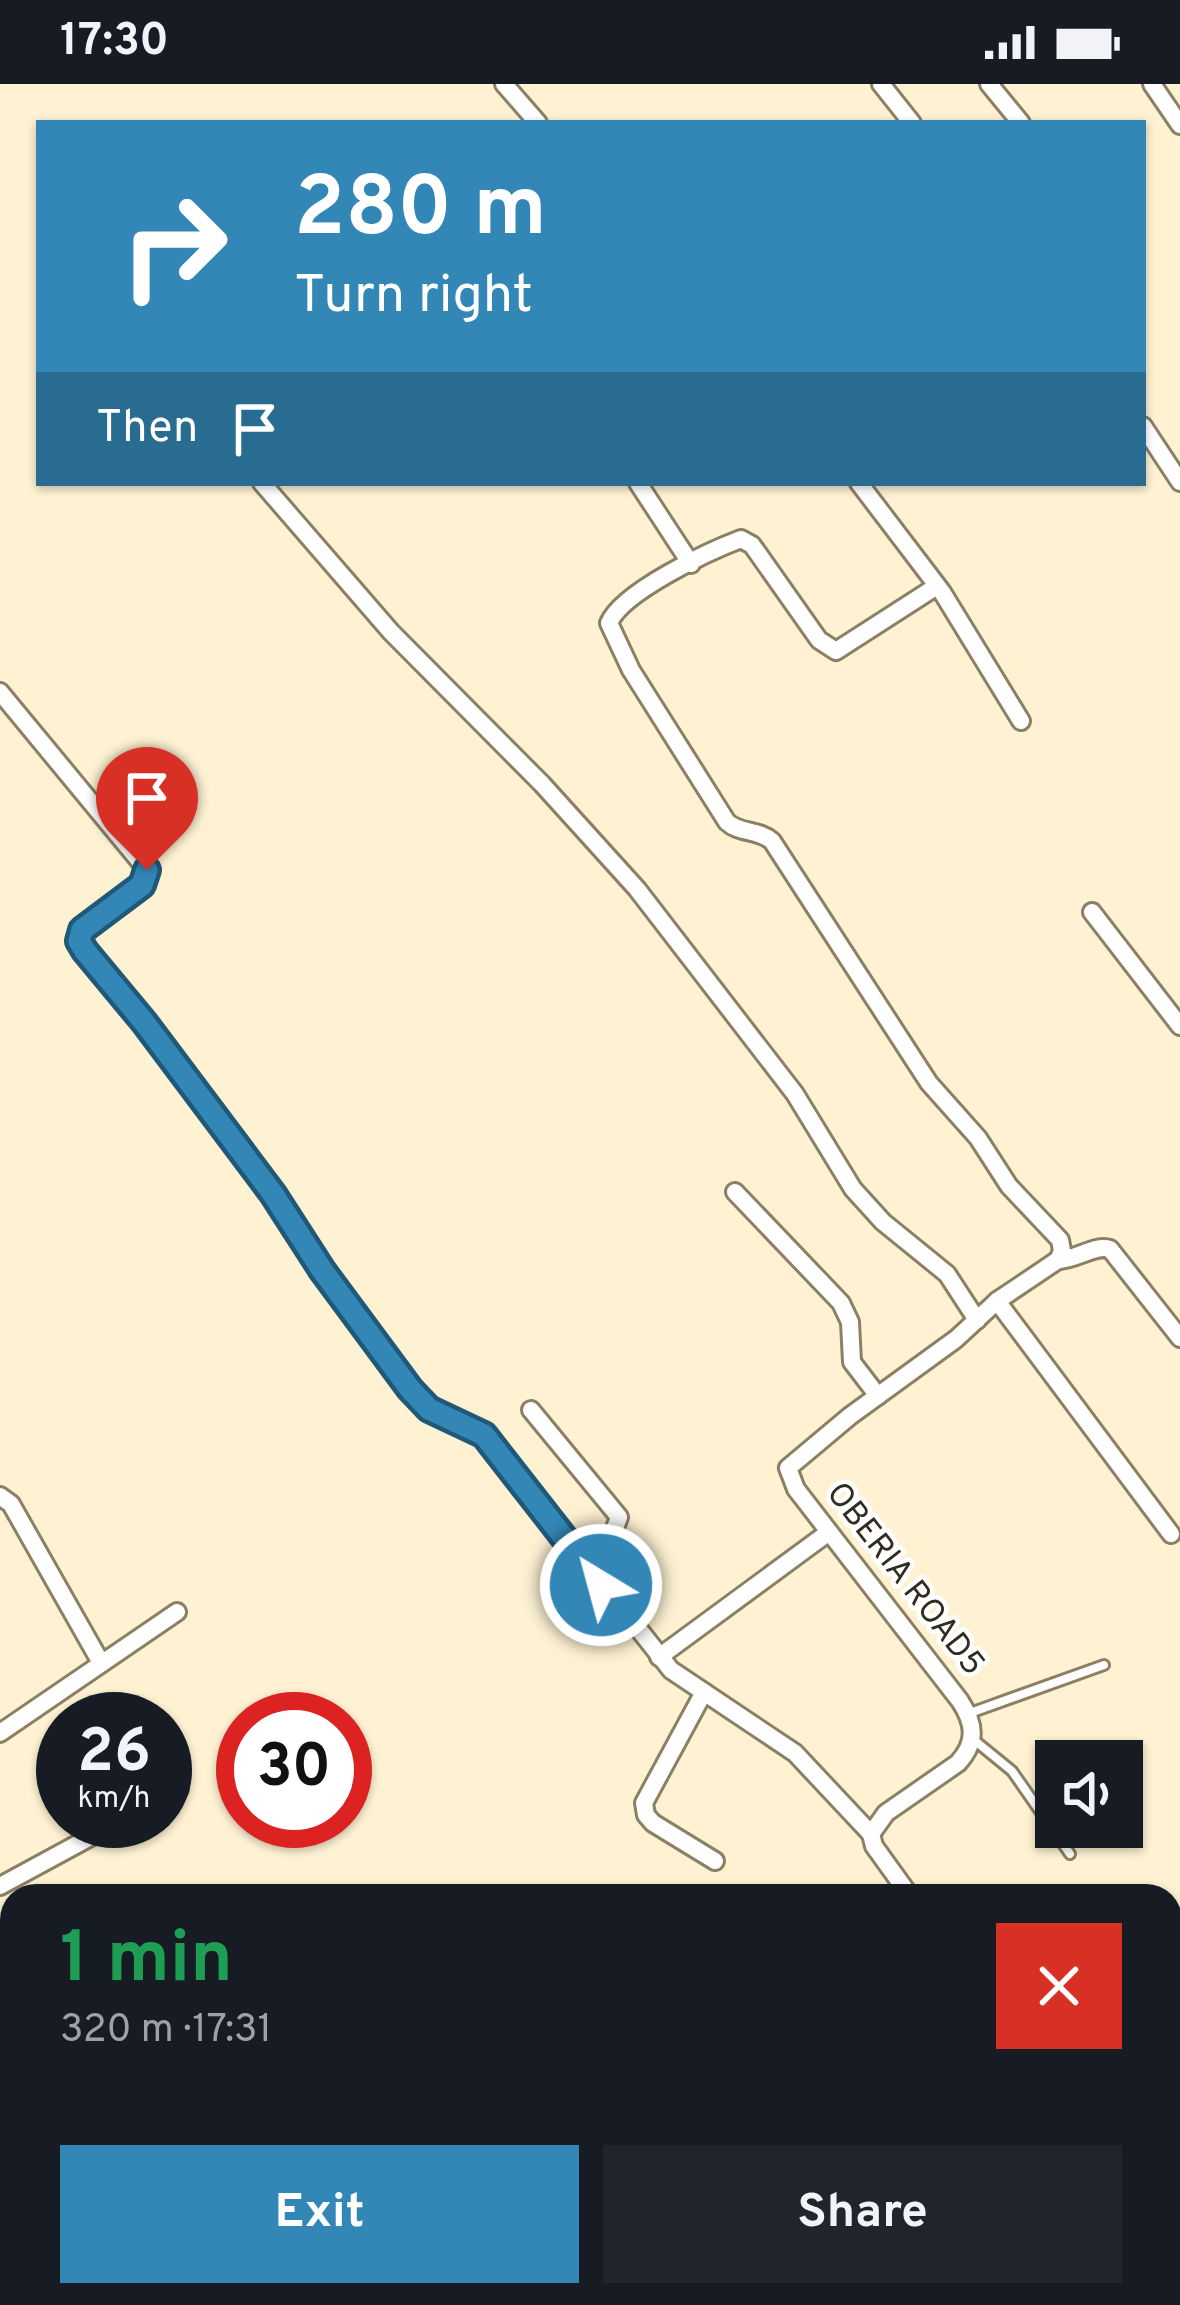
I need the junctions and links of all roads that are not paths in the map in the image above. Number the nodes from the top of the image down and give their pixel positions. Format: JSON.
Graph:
{"nodes":[{"id":1,"x":504,"y":84,"type":"edge"},
{"id":2,"x":881,"y":84,"type":"edge"},
{"id":3,"x":989,"y":84,"type":"edge"},
{"id":4,"x":1152,"y":84,"type":"edge"},
{"id":5,"x":535,"y":120,"type":"edge"},
{"id":6,"x":910,"y":120,"type":"edge"},
{"id":7,"x":1019,"y":120,"type":"edge"},
{"id":8,"x":1180,"y":125,"type":"edge"},
{"id":9,"x":1146,"y":431,"type":"edge"},
{"id":10,"x":1180,"y":482,"type":"edge"},
{"id":11,"x":265,"y":486,"type":"edge"},
{"id":12,"x":640,"y":486,"type":"edge"},
{"id":13,"x":862,"y":486,"type":"edge"},
{"id":14,"x":692,"y":564,"type":"junction"},
{"id":15,"x":937,"y":586,"type":"junction"},
{"id":16,"x":0,"y":692,"type":"edge"},
{"id":17,"x":1021,"y":721,"type":"dead end"},
{"id":18,"x":1092,"y":912,"type":"dead end"},
{"id":19,"x":1180,"y":1026,"type":"edge"},
{"id":20,"x":735,"y":1192,"type":"dead end"},
{"id":21,"x":1058,"y":1261,"type":"junction"},
{"id":22,"x":997,"y":1301,"type":"junction"},
{"id":23,"x":977,"y":1320,"type":"junction"},
{"id":24,"x":1180,"y":1338,"type":"edge"},
{"id":25,"x":878,"y":1396,"type":"junction"},
{"id":26,"x":531,"y":1410,"type":"dead end"},
{"id":27,"x":0,"y":1496,"type":"edge"},
{"id":28,"x":829,"y":1532,"type":"junction"},
{"id":29,"x":1171,"y":1534,"type":"dead end"},
{"id":30,"x":579,"y":1556,"type":"junction"},
{"id":31,"x":176,"y":1612,"type":"dead end"},
{"id":32,"x":658,"y":1657,"type":"junction"},
{"id":33,"x":100,"y":1661,"type":"junction"},
{"id":34,"x":1104,"y":1665,"type":"dead end"},
{"id":35,"x":704,"y":1692,"type":"junction"},
{"id":36,"x":968,"y":1714,"type":"junction"},
{"id":37,"x":0,"y":1733,"type":"edge"},
{"id":38,"x":973,"y":1740,"type":"junction"},
{"id":39,"x":871,"y":1834,"type":"junction"},
{"id":40,"x":70,"y":1848,"type":"edge"},
{"id":41,"x":1070,"y":1854,"type":"dead end"},
{"id":42,"x":715,"y":1861,"type":"dead end"},
{"id":43,"x":4,"y":1884,"type":"edge"},
{"id":44,"x":901,"y":1884,"type":"edge"}],
"edges":[{"from":1,"to":5,"type":"street"},
{"from":2,"to":6,"type":"street"},
{"from":3,"to":7,"type":"street"},
{"from":4,"to":8,"type":"street"},
{"from":9,"to":10,"type":"street"},
{"from":11,"to":23,"type":"street"},
{"from":12,"to":14,"type":"street"},
{"from":13,"to":15,"type":"street"},
{"from":14,"to":15,"type":"street"},
{"from":14,"to":21,"type":"street"},
{"from":15,"to":17,"type":"street"},
{"from":16,"to":30,"type":"street"},
{"from":18,"to":19,"type":"street"},
{"from":20,"to":25,"type":"street"},
{"from":21,"to":22,"type":"street"},
{"from":21,"to":24,"type":"street"},
{"from":22,"to":23,"type":"street"},
{"from":22,"to":29,"type":"street"},
{"from":23,"to":25,"type":"street"},
{"from":25,"to":28,"type":"street","name":"OBERIA ROAD5"},
{"from":26,"to":30,"type":"street"},
{"from":27,"to":33,"type":"street"},
{"from":28,"to":32,"type":"street"},
{"from":28,"to":36,"type":"street","name":"OBERIA ROAD5"},
{"from":30,"to":32,"type":"street"},
{"from":31,"to":33,"type":"street"},
{"from":32,"to":35,"type":"street"},
{"from":33,"to":37,"type":"street"},
{"from":34,"to":36,"type":"lane"},
{"from":35,"to":39,"type":"street"},
{"from":35,"to":42,"type":"street"},
{"from":36,"to":38,"type":"street","name":"OBERIA ROAD5"},
{"from":38,"to":39,"type":"street"},
{"from":38,"to":41,"type":"lane"},
{"from":39,"to":44,"type":"street"},
{"from":40,"to":43,"type":"street"}]}
